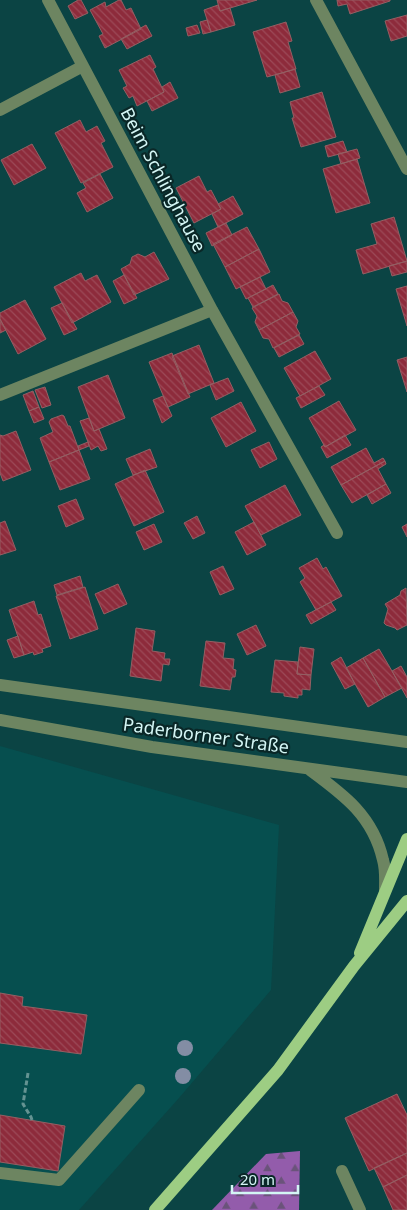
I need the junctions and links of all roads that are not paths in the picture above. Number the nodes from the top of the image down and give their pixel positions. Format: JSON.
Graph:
{"nodes":[{"id":1,"x":48,"y":0,"type":"edge"},
{"id":2,"x":316,"y":0,"type":"edge"},
{"id":3,"x":83,"y":66,"type":"junction"},
{"id":4,"x":0,"y":110,"type":"edge"},
{"id":5,"x":407,"y":169,"type":"edge"},
{"id":6,"x":212,"y":310,"type":"junction"},
{"id":7,"x":0,"y":395,"type":"edge"},
{"id":8,"x":337,"y":533,"type":"dead end"},
{"id":9,"x":0,"y":685,"type":"edge"},
{"id":10,"x":0,"y":720,"type":"edge"},
{"id":11,"x":407,"y":742,"type":"edge"},
{"id":12,"x":308,"y":768,"type":"junction"},
{"id":13,"x":407,"y":782,"type":"edge"},
{"id":14,"x":407,"y":840,"type":"edge"},
{"id":15,"x":385,"y":891,"type":"junction"},
{"id":16,"x":407,"y":901,"type":"edge"},
{"id":17,"x":354,"y":966,"type":"junction"},
{"id":18,"x":139,"y":1090,"type":"dead end"},
{"id":19,"x":342,"y":1171,"type":"dead end"},
{"id":20,"x":0,"y":1173,"type":"edge"},
{"id":21,"x":155,"y":1210,"type":"edge"},
{"id":22,"x":360,"y":1210,"type":"edge"}],
"edges":[{"from":1,"to":3,"type":"street","name":"Beim Schlinghause"},
{"from":2,"to":5,"type":"street"},
{"from":3,"to":4,"type":"street"},
{"from":3,"to":6,"type":"street","name":"Beim Schlinghause"},
{"from":6,"to":7,"type":"street"},
{"from":6,"to":8,"type":"street","name":"Beim Schlinghause"},
{"from":9,"to":11,"type":"street","name":"Paderborner Straße"},
{"from":10,"to":12,"type":"street","name":"Paderborner Straße"},
{"from":12,"to":13,"type":"street","name":"Paderborner Straße"},
{"from":12,"to":15,"type":"street"},
{"from":14,"to":15,"type":"main road"},
{"from":15,"to":17,"type":"main road"},
{"from":16,"to":17,"type":"main road"},
{"from":17,"to":21,"type":"main road"},
{"from":18,"to":20,"type":"street"},
{"from":19,"to":22,"type":"street"}]}
